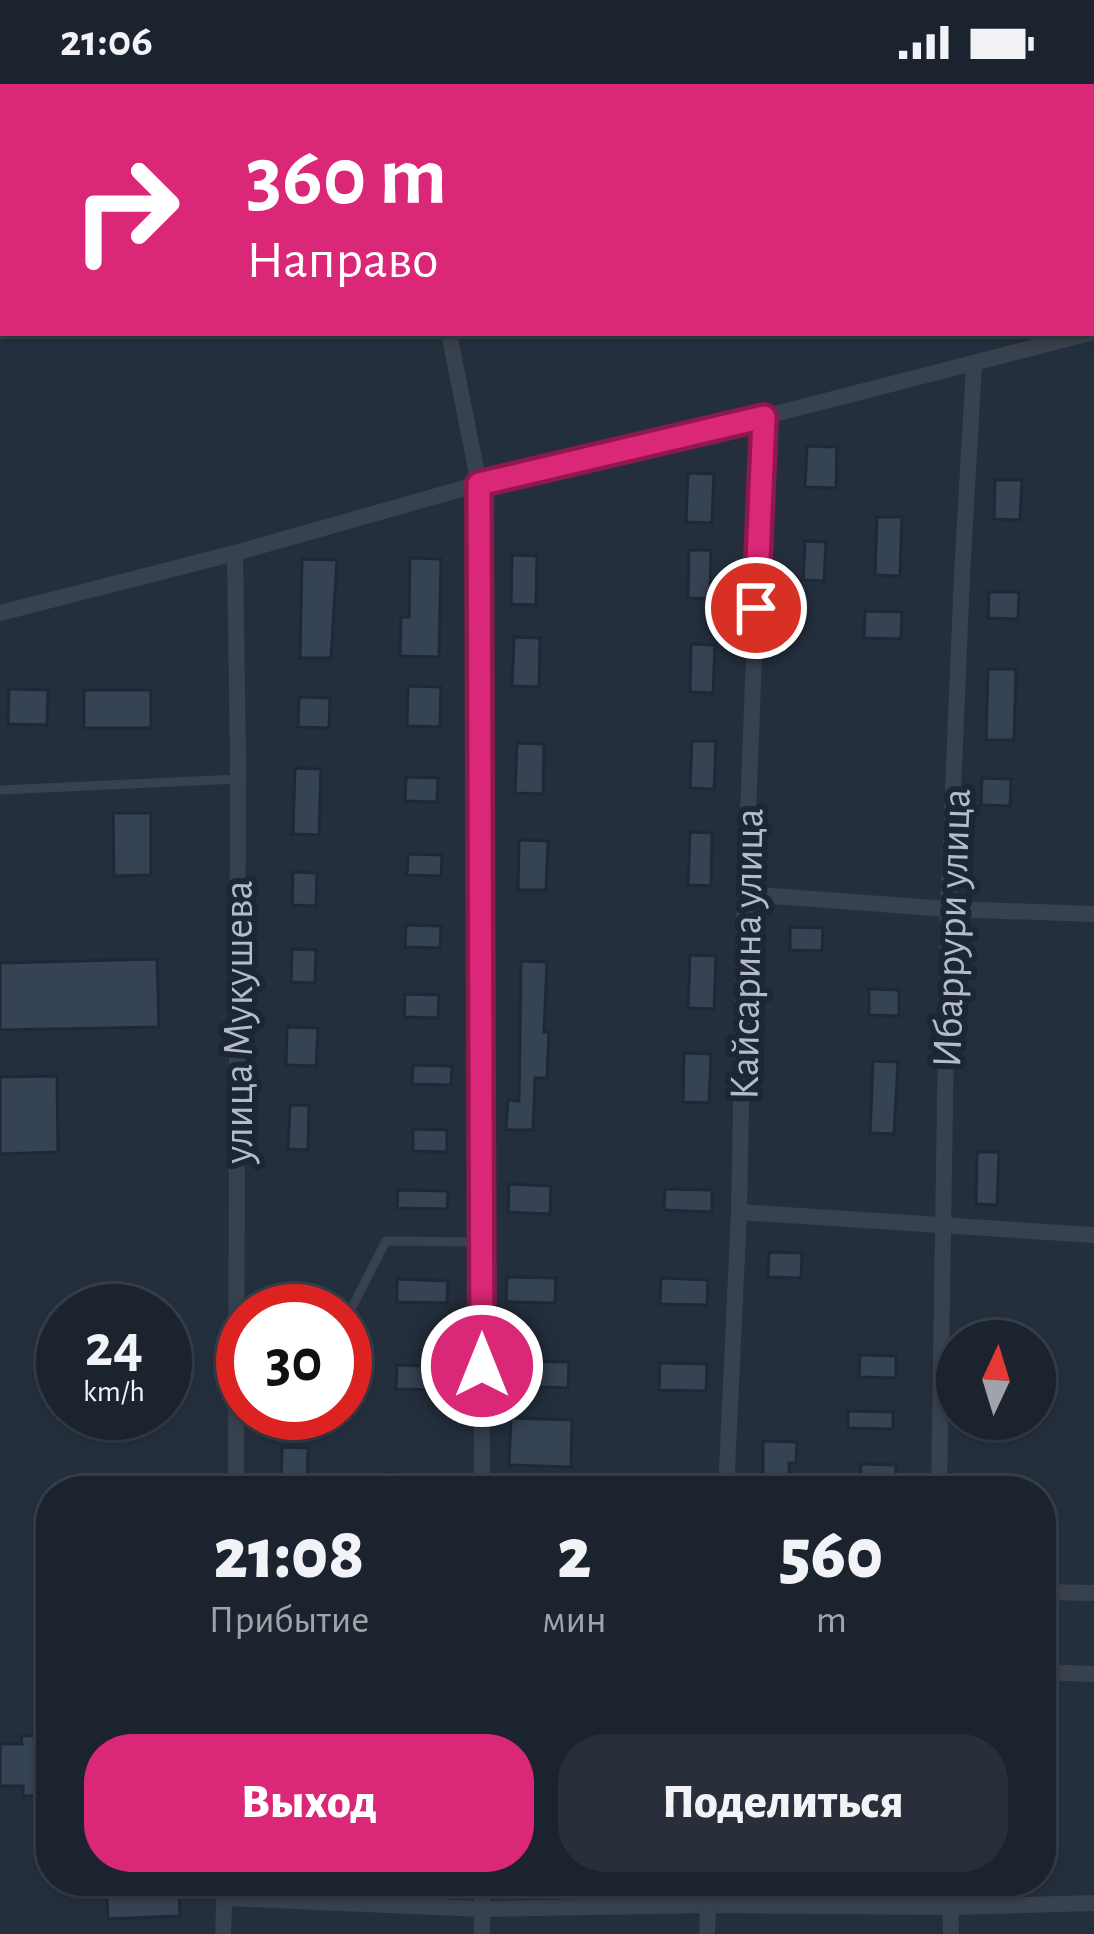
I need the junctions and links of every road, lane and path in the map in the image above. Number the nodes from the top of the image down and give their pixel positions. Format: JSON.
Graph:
{"nodes":[{"id":1,"x":450,"y":336,"type":"edge"},
{"id":2,"x":1079,"y":336,"type":"edge"},
{"id":3,"x":974,"y":364,"type":"junction"},
{"id":4,"x":764,"y":417,"type":"junction"},
{"id":5,"x":479,"y":484,"type":"junction"},
{"id":6,"x":235,"y":553,"type":"junction"},
{"id":7,"x":0,"y":613,"type":"edge"},
{"id":8,"x":238,"y":779,"type":"junction"},
{"id":9,"x":0,"y":790,"type":"edge"},
{"id":10,"x":745,"y":894,"type":"junction"},
{"id":11,"x":948,"y":909,"type":"junction"},
{"id":12,"x":1094,"y":914,"type":"edge"},
{"id":13,"x":739,"y":1212,"type":"junction"},
{"id":14,"x":943,"y":1224,"type":"junction"},
{"id":15,"x":1094,"y":1234,"type":"edge"},
{"id":16,"x":481,"y":1241,"type":"junction"},
{"id":17,"x":240,"y":1284,"type":"edge"},
{"id":18,"x":364,"y":1284,"type":"edge"},
{"id":19,"x":237,"y":1440,"type":"edge"},
{"id":20,"x":236,"y":1476,"type":"edge"},
{"id":21,"x":482,"y":1476,"type":"edge"},
{"id":22,"x":728,"y":1476,"type":"edge"},
{"id":23,"x":939,"y":1476,"type":"edge"},
{"id":24,"x":1056,"y":1592,"type":"edge"},
{"id":25,"x":1094,"y":1593,"type":"edge"},
{"id":26,"x":1056,"y":1673,"type":"edge"},
{"id":27,"x":1094,"y":1674,"type":"edge"},
{"id":28,"x":224,"y":1896,"type":"edge"},
{"id":29,"x":314,"y":1896,"type":"edge"},
{"id":30,"x":482,"y":1896,"type":"edge"},
{"id":31,"x":708,"y":1896,"type":"edge"},
{"id":32,"x":951,"y":1896,"type":"edge"},
{"id":33,"x":1094,"y":1903,"type":"edge"},
{"id":34,"x":707,"y":1905,"type":"junction"},
{"id":35,"x":951,"y":1907,"type":"junction"},
{"id":36,"x":482,"y":1909,"type":"junction"},
{"id":37,"x":223,"y":1934,"type":"edge"},
{"id":38,"x":482,"y":1934,"type":"edge"},
{"id":39,"x":707,"y":1934,"type":"edge"},
{"id":40,"x":951,"y":1934,"type":"edge"}],
"edges":[{"from":1,"to":5,"type":"street"},
{"from":2,"to":3,"type":"street"},
{"from":3,"to":4,"type":"street"},
{"from":3,"to":11,"type":"street","name":"Ибаррури улица"},
{"from":4,"to":5,"type":"street"},
{"from":4,"to":10,"type":"street","name":"Кайсарина улица"},
{"from":5,"to":6,"type":"street"},
{"from":5,"to":16,"type":"street"},
{"from":6,"to":7,"type":"street"},
{"from":6,"to":8,"type":"street","name":"улица Мукушева"},
{"from":8,"to":9,"type":"lane"},
{"from":8,"to":17,"type":"street","name":"улица Мукушева"},
{"from":10,"to":11,"type":"street"},
{"from":10,"to":13,"type":"street","name":"Кайсарина улица"},
{"from":11,"to":12,"type":"street"},
{"from":11,"to":14,"type":"street","name":"Ибаррури улица"},
{"from":13,"to":14,"type":"street"},
{"from":13,"to":22,"type":"street","name":"Кайсарина улица"},
{"from":14,"to":15,"type":"street"},
{"from":14,"to":23,"type":"street","name":"Ибаррури улица"},
{"from":16,"to":18,"type":"lane"},
{"from":16,"to":21,"type":"street"},
{"from":19,"to":20,"type":"street","name":"улица Мукушева"},
{"from":24,"to":25,"type":"street"},
{"from":26,"to":27,"type":"street"},
{"from":28,"to":37,"type":"street"},
{"from":29,"to":36,"type":"street"},
{"from":30,"to":36,"type":"street"},
{"from":31,"to":34,"type":"street"},
{"from":32,"to":35,"type":"street"},
{"from":33,"to":35,"type":"street"},
{"from":34,"to":35,"type":"street"},
{"from":34,"to":36,"type":"street"},
{"from":34,"to":39,"type":"street"},
{"from":35,"to":40,"type":"street"},
{"from":36,"to":38,"type":"street"}]}
